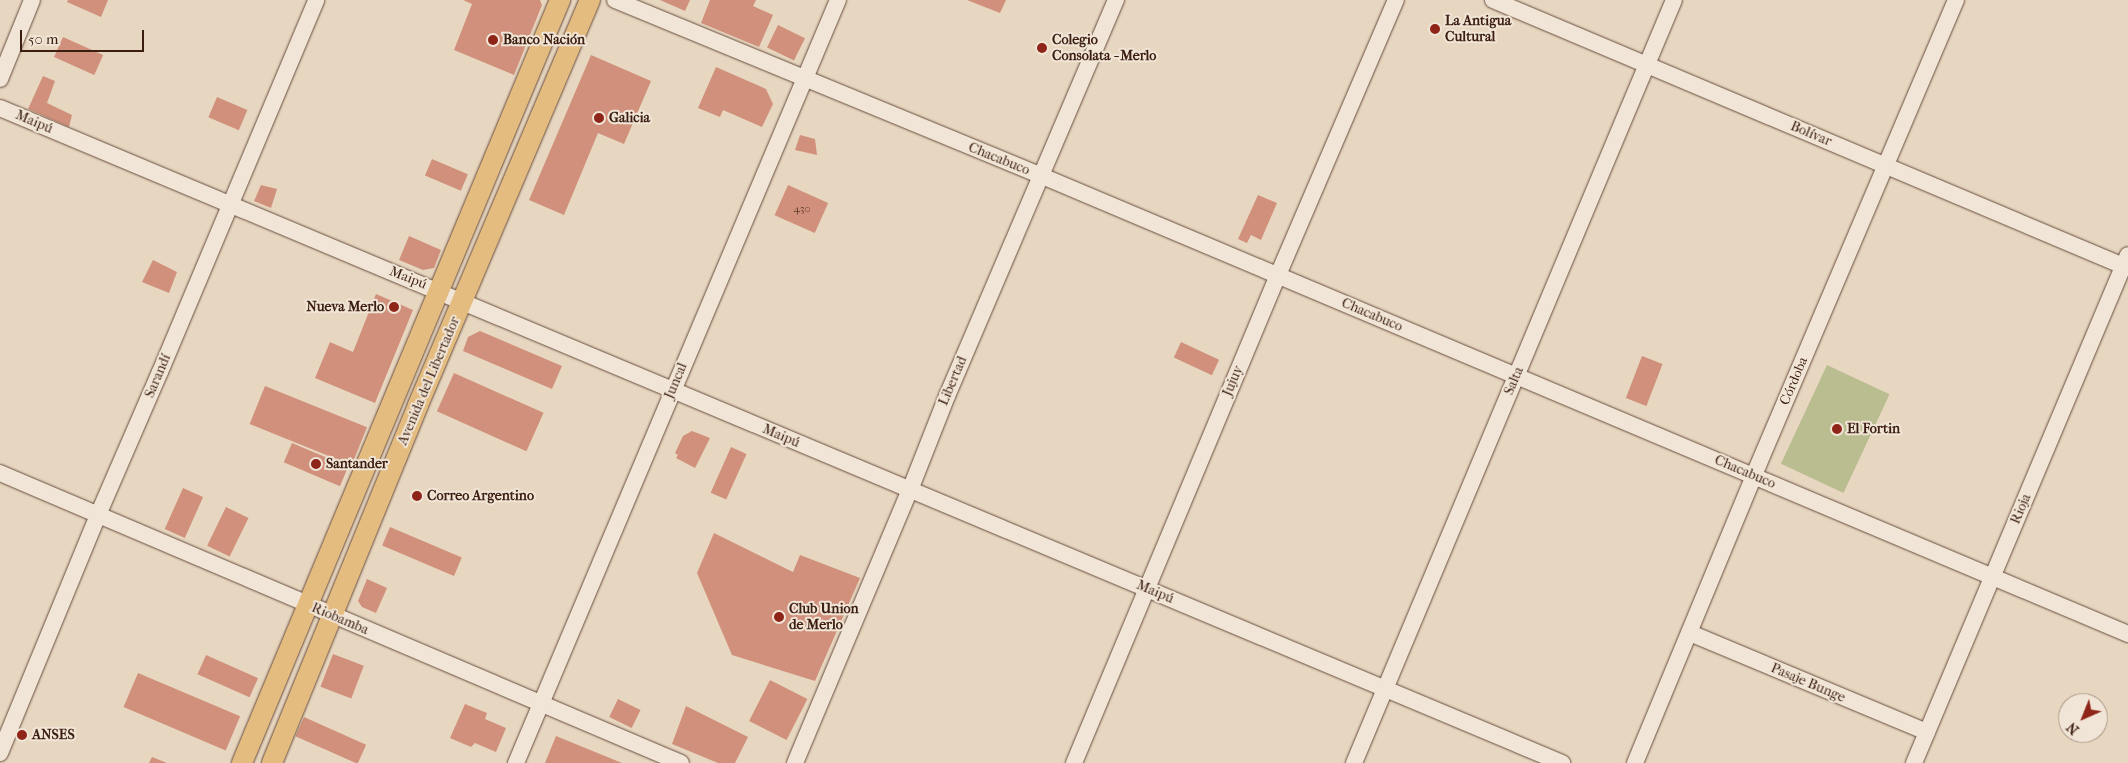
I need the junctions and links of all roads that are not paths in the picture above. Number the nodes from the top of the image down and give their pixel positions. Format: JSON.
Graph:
{"nodes":[{"id":1,"x":32,"y":0,"type":"edge"},
{"id":2,"x":316,"y":0,"type":"edge"},
{"id":3,"x":560,"y":0,"type":"edge"},
{"id":4,"x":590,"y":0,"type":"edge"},
{"id":5,"x":615,"y":0,"type":"edge"},
{"id":6,"x":838,"y":0,"type":"edge"},
{"id":7,"x":1116,"y":0,"type":"edge"},
{"id":8,"x":1396,"y":0,"type":"edge"},
{"id":9,"x":1493,"y":0,"type":"edge"},
{"id":10,"x":1674,"y":0,"type":"edge"},
{"id":11,"x":1956,"y":0,"type":"edge"},
{"id":12,"x":1647,"y":64,"type":"junction"},
{"id":13,"x":0,"y":78,"type":"edge"},
{"id":14,"x":806,"y":80,"type":"junction"},
{"id":15,"x":0,"y":108,"type":"edge"},
{"id":16,"x":1885,"y":165,"type":"junction"},
{"id":17,"x":1042,"y":176,"type":"junction"},
{"id":18,"x":229,"y":205,"type":"junction"},
{"id":19,"x":2126,"y":263,"type":"edge"},
{"id":20,"x":1278,"y":275,"type":"junction"},
{"id":21,"x":439,"y":291,"type":"junction"},
{"id":22,"x":463,"y":301,"type":"junction"},
{"id":23,"x":1516,"y":377,"type":"junction"},
{"id":24,"x":672,"y":390,"type":"junction"},
{"id":25,"x":0,"y":473,"type":"edge"},
{"id":26,"x":1754,"y":475,"type":"junction"},
{"id":27,"x":910,"y":490,"type":"junction"},
{"id":28,"x":98,"y":515,"type":"junction"},
{"id":29,"x":1992,"y":577,"type":"junction"},
{"id":30,"x":1146,"y":588,"type":"junction"},
{"id":31,"x":309,"y":606,"type":"junction"},
{"id":32,"x":332,"y":616,"type":"junction"},
{"id":33,"x":1690,"y":633,"type":"junction"},
{"id":34,"x":2128,"y":634,"type":"edge"},
{"id":35,"x":1384,"y":688,"type":"junction"},
{"id":36,"x":540,"y":704,"type":"junction"},
{"id":37,"x":1927,"y":732,"type":"junction"},
{"id":38,"x":0,"y":753,"type":"edge"},
{"id":39,"x":242,"y":763,"type":"edge"},
{"id":40,"x":272,"y":763,"type":"edge"},
{"id":41,"x":516,"y":763,"type":"edge"},
{"id":42,"x":681,"y":763,"type":"edge"},
{"id":43,"x":795,"y":763,"type":"edge"},
{"id":44,"x":1074,"y":763,"type":"edge"},
{"id":45,"x":1354,"y":763,"type":"edge"},
{"id":46,"x":1562,"y":763,"type":"edge"},
{"id":47,"x":1635,"y":763,"type":"edge"},
{"id":48,"x":1914,"y":763,"type":"edge"}],
"edges":[{"from":1,"to":13,"type":"street"},
{"from":2,"to":18,"type":"street","name":"Sarandí"},
{"from":3,"to":21,"type":"main road","name":"Avenida del Libertador"},
{"from":4,"to":22,"type":"main road","name":"Avenida del Libertador"},
{"from":5,"to":14,"type":"street","name":"Chacabuco"},
{"from":6,"to":14,"type":"street","name":"Juncal"},
{"from":7,"to":17,"type":"street","name":"Libertad"},
{"from":8,"to":20,"type":"street","name":"Jujuy"},
{"from":9,"to":12,"type":"street","name":"Bolívar"},
{"from":10,"to":12,"type":"street","name":"Salta"},
{"from":11,"to":16,"type":"street","name":"Córdoba"},
{"from":12,"to":16,"type":"street","name":"Bolívar"},
{"from":12,"to":23,"type":"street","name":"Salta"},
{"from":14,"to":17,"type":"street","name":"Chacabuco"},
{"from":14,"to":24,"type":"street","name":"Juncal"},
{"from":15,"to":18,"type":"street","name":"Maipú"},
{"from":16,"to":19,"type":"street","name":"Bolívar"},
{"from":16,"to":26,"type":"street","name":"Córdoba"},
{"from":17,"to":20,"type":"street","name":"Chacabuco"},
{"from":17,"to":27,"type":"street","name":"Libertad"},
{"from":18,"to":21,"type":"street","name":"Maipú"},
{"from":18,"to":28,"type":"street","name":"Sarandí"},
{"from":19,"to":29,"type":"street","name":"Rioja"},
{"from":20,"to":23,"type":"street","name":"Chacabuco"},
{"from":20,"to":30,"type":"street","name":"Jujuy"},
{"from":21,"to":22,"type":"street","name":"Maipú"},
{"from":21,"to":31,"type":"main road","name":"Avenida del Libertador"},
{"from":22,"to":24,"type":"street","name":"Maipú"},
{"from":22,"to":32,"type":"main road","name":"Avenida del Libertador"},
{"from":23,"to":26,"type":"street","name":"Chacabuco"},
{"from":23,"to":35,"type":"street","name":"Salta"},
{"from":24,"to":27,"type":"street","name":"Maipú"},
{"from":24,"to":36,"type":"street","name":"Juncal"},
{"from":25,"to":28,"type":"street","name":"Riobamba"},
{"from":26,"to":29,"type":"street","name":"Chacabuco"},
{"from":26,"to":33,"type":"street","name":"Córdoba"},
{"from":27,"to":30,"type":"street","name":"Maipú"},
{"from":27,"to":43,"type":"street","name":"Libertad"},
{"from":28,"to":31,"type":"street","name":"Riobamba"},
{"from":28,"to":38,"type":"street","name":"Sarandí"},
{"from":29,"to":34,"type":"street","name":"Chacabuco"},
{"from":29,"to":37,"type":"street","name":"Rioja"},
{"from":30,"to":35,"type":"street","name":"Maipú"},
{"from":30,"to":44,"type":"street","name":"Jujuy"},
{"from":31,"to":32,"type":"street","name":"Riobamba"},
{"from":31,"to":39,"type":"main road","name":"Avenida del Libertador"},
{"from":32,"to":36,"type":"street","name":"Riobamba"},
{"from":32,"to":40,"type":"main road","name":"Avenida del Libertador"},
{"from":33,"to":37,"type":"street","name":"Pasaje Bunge"},
{"from":33,"to":47,"type":"street","name":"Córdoba"},
{"from":35,"to":45,"type":"street","name":"Salta"},
{"from":35,"to":46,"type":"street","name":"Maipú"},
{"from":36,"to":41,"type":"street","name":"Juncal"},
{"from":36,"to":42,"type":"street","name":"Riobamba"},
{"from":37,"to":48,"type":"street","name":"Rioja"}]}
